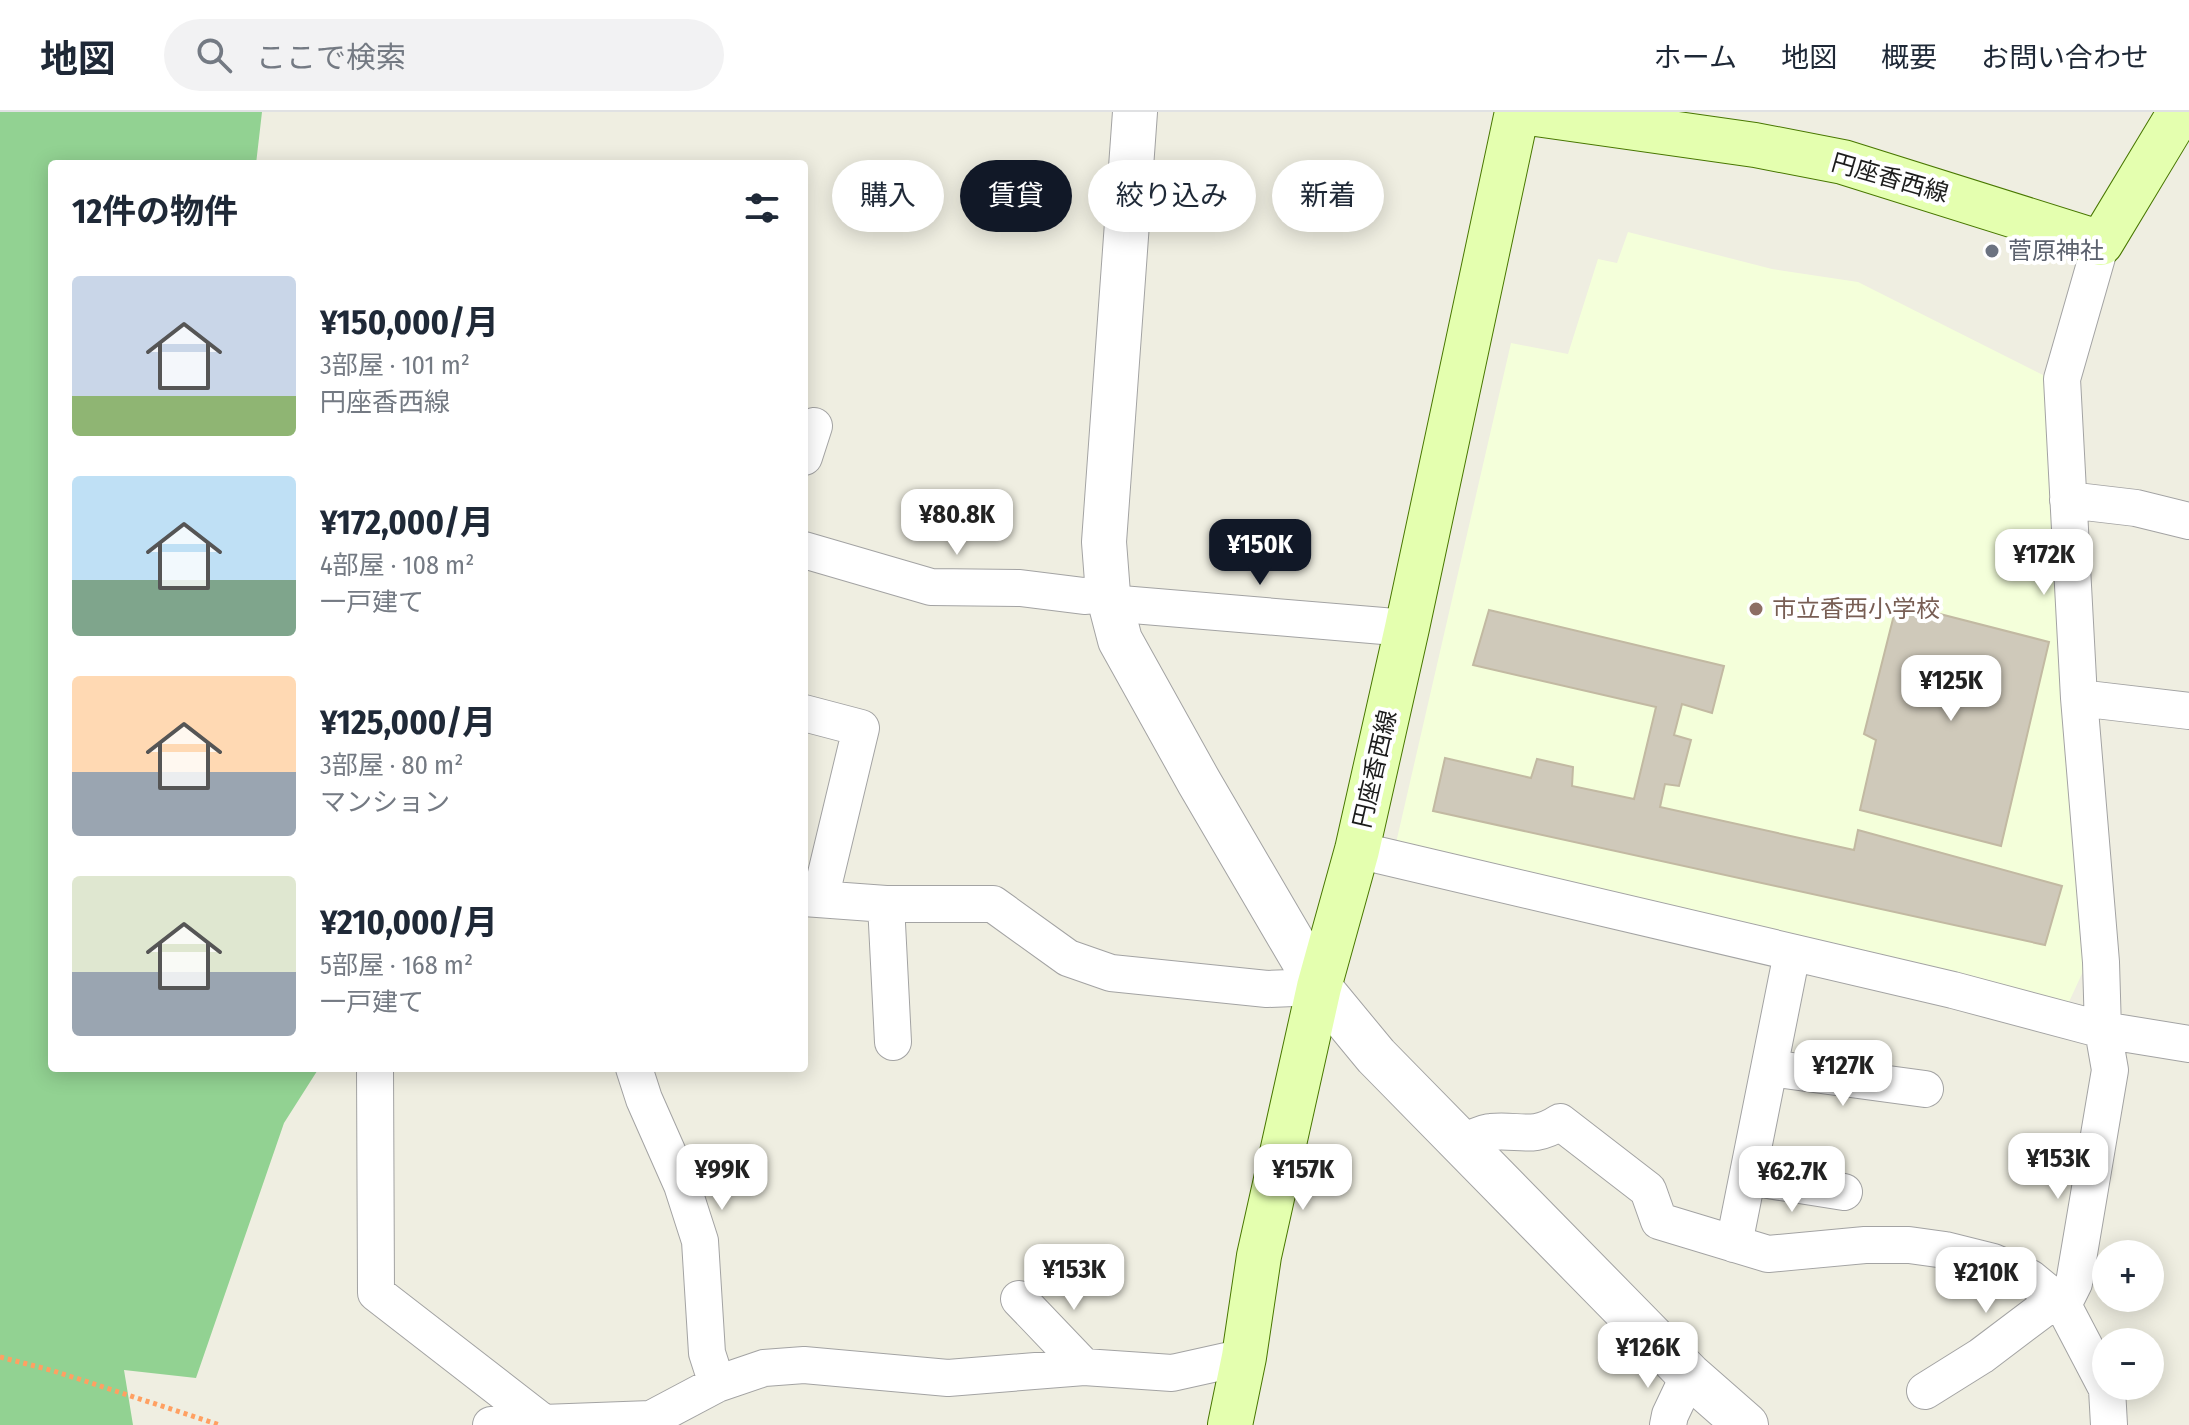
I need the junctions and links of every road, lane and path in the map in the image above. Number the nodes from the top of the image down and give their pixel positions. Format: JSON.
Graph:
{"nodes":[{"id":1,"x":1135,"y":112,"type":"edge"},
{"id":2,"x":1520,"y":112,"type":"edge"},
{"id":3,"x":2180,"y":112,"type":"edge"},
{"id":4,"x":2101,"y":243,"type":"junction"},
{"id":5,"x":2068,"y":500,"type":"junction"},
{"id":6,"x":2189,"y":521,"type":"edge"},
{"id":7,"x":808,"y":551,"type":"edge"},
{"id":8,"x":1108,"y":599,"type":"junction"},
{"id":9,"x":1407,"y":628,"type":"junction"},
{"id":10,"x":2079,"y":698,"type":"junction"},
{"id":11,"x":2189,"y":711,"type":"edge"},
{"id":12,"x":808,"y":714,"type":"edge"},
{"id":13,"x":1357,"y":850,"type":"junction"},
{"id":14,"x":812,"y":898,"type":"edge"},
{"id":15,"x":886,"y":904,"type":"junction"},
{"id":16,"x":1792,"y":953,"type":"junction"},
{"id":17,"x":1319,"y":987,"type":"junction"},
{"id":18,"x":2103,"y":1030,"type":"junction"},
{"id":19,"x":893,"y":1042,"type":"dead end"},
{"id":20,"x":2189,"y":1044,"type":"edge"},
{"id":21,"x":1770,"y":1068,"type":"junction"},
{"id":22,"x":375,"y":1072,"type":"edge"},
{"id":23,"x":635,"y":1072,"type":"edge"},
{"id":24,"x":1925,"y":1089,"type":"dead end"},
{"id":25,"x":1461,"y":1143,"type":"junction"},
{"id":26,"x":1749,"y":1177,"type":"junction"},
{"id":27,"x":1844,"y":1192,"type":"dead end"},
{"id":28,"x":1734,"y":1244,"type":"junction"},
{"id":29,"x":1019,"y":1299,"type":"dead end"},
{"id":30,"x":2063,"y":1305,"type":"junction"},
{"id":31,"x":0,"y":1357,"type":"edge"},
{"id":32,"x":1244,"y":1357,"type":"junction"},
{"id":33,"x":1084,"y":1367,"type":"junction"},
{"id":34,"x":1689,"y":1375,"type":"junction"},
{"id":35,"x":717,"y":1384,"type":"junction"},
{"id":36,"x":1925,"y":1391,"type":"dead end"},
{"id":37,"x":545,"y":1424,"type":"edge"},
{"id":38,"x":220,"y":1425,"type":"edge"},
{"id":39,"x":491,"y":1425,"type":"edge"},
{"id":40,"x":1230,"y":1425,"type":"edge"},
{"id":41,"x":1668,"y":1425,"type":"edge"},
{"id":42,"x":1746,"y":1425,"type":"edge"},
{"id":43,"x":2109,"y":1425,"type":"edge"}],
"edges":[{"from":1,"to":8,"type":"street"},
{"from":2,"to":4,"type":"main road","name":"円座香西線"},
{"from":2,"to":9,"type":"main road","name":"円座香西線"},
{"from":3,"to":4,"type":"main road"},
{"from":4,"to":5,"type":"street"},
{"from":5,"to":6,"type":"street"},
{"from":5,"to":10,"type":"street"},
{"from":7,"to":8,"type":"street"},
{"from":8,"to":9,"type":"street"},
{"from":8,"to":17,"type":"street"},
{"from":9,"to":13,"type":"main road","name":"円座香西線"},
{"from":10,"to":11,"type":"street"},
{"from":10,"to":18,"type":"street"},
{"from":12,"to":14,"type":"street"},
{"from":13,"to":16,"type":"street"},
{"from":13,"to":17,"type":"main road","name":"円座香西線"},
{"from":14,"to":15,"type":"street"},
{"from":15,"to":17,"type":"street"},
{"from":15,"to":19,"type":"street"},
{"from":16,"to":18,"type":"street"},
{"from":16,"to":21,"type":"street"},
{"from":17,"to":25,"type":"street"},
{"from":17,"to":32,"type":"main road","name":"円座香西線"},
{"from":18,"to":20,"type":"street"},
{"from":18,"to":30,"type":"street"},
{"from":21,"to":24,"type":"street"},
{"from":21,"to":26,"type":"street"},
{"from":22,"to":37,"type":"street"},
{"from":23,"to":35,"type":"street"},
{"from":25,"to":28,"type":"street"},
{"from":25,"to":34,"type":"street"},
{"from":26,"to":27,"type":"street"},
{"from":26,"to":28,"type":"street"},
{"from":28,"to":30,"type":"street"},
{"from":29,"to":33,"type":"street"},
{"from":30,"to":36,"type":"street"},
{"from":30,"to":43,"type":"street"},
{"from":31,"to":38,"type":"path"},
{"from":32,"to":33,"type":"street"},
{"from":32,"to":40,"type":"main road","name":"円座香西線"},
{"from":33,"to":35,"type":"street"},
{"from":34,"to":41,"type":"street"},
{"from":34,"to":42,"type":"street"},
{"from":35,"to":37,"type":"street"},
{"from":37,"to":39,"type":"street"}]}
